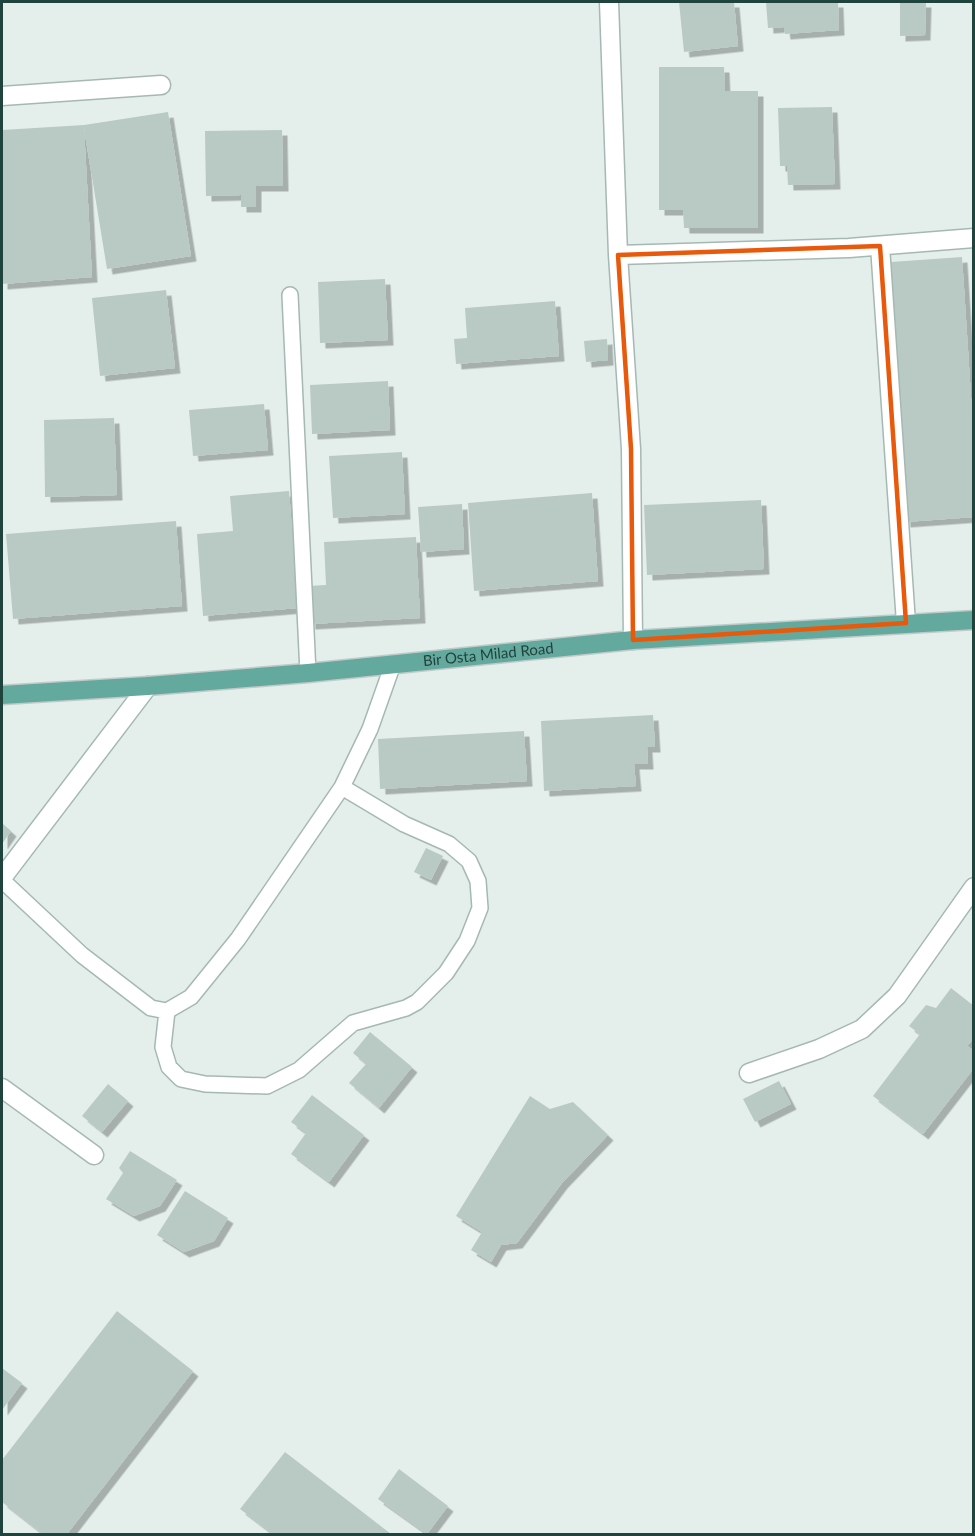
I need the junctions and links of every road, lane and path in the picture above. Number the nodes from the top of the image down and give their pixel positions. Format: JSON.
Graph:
{"nodes":[{"id":1,"x":609,"y":2,"type":"edge"},
{"id":2,"x":161,"y":85,"type":"dead end"},
{"id":3,"x":2,"y":96,"type":"edge"},
{"id":4,"x":974,"y":238,"type":"edge"},
{"id":5,"x":880,"y":246,"type":"junction"},
{"id":6,"x":618,"y":255,"type":"junction"},
{"id":7,"x":290,"y":295,"type":"dead end"},
{"id":8,"x":974,"y":620,"type":"edge"},
{"id":9,"x":906,"y":623,"type":"junction"},
{"id":10,"x":633,"y":640,"type":"junction"},
{"id":11,"x":393,"y":664,"type":"junction"},
{"id":12,"x":308,"y":673,"type":"junction"},
{"id":13,"x":147,"y":686,"type":"junction"},
{"id":14,"x":2,"y":695,"type":"edge"},
{"id":15,"x":342,"y":787,"type":"junction"},
{"id":16,"x":2,"y":879,"type":"edge"},
{"id":17,"x":974,"y":887,"type":"edge"},
{"id":18,"x":167,"y":1011,"type":"junction"},
{"id":19,"x":749,"y":1073,"type":"dead end"},
{"id":20,"x":2,"y":1088,"type":"edge"},
{"id":21,"x":94,"y":1155,"type":"dead end"}],
"edges":[{"from":1,"to":6,"type":"street"},
{"from":2,"to":3,"type":"street"},
{"from":4,"to":5,"type":"street"},
{"from":5,"to":6,"type":"street"},
{"from":5,"to":9,"type":"street"},
{"from":6,"to":10,"type":"street"},
{"from":7,"to":12,"type":"lane"},
{"from":8,"to":9,"type":"main road","name":"Bir Osta Milad Road"},
{"from":9,"to":10,"type":"main road","name":"Bir Osta Milad Road"},
{"from":10,"to":11,"type":"main road","name":"Bir Osta Milad Road"},
{"from":11,"to":12,"type":"main road","name":"Bir Osta Milad Road"},
{"from":11,"to":15,"type":"lane"},
{"from":12,"to":13,"type":"main road","name":"Bir Osta Milad Road"},
{"from":13,"to":14,"type":"main road","name":"Bir Osta Milad Road"},
{"from":13,"to":16,"type":"street"},
{"from":15,"to":18,"type":"lane"},
{"from":15,"to":18,"type":"lane"},
{"from":16,"to":18,"type":"lane"},
{"from":17,"to":19,"type":"street"},
{"from":20,"to":21,"type":"street"}]}
